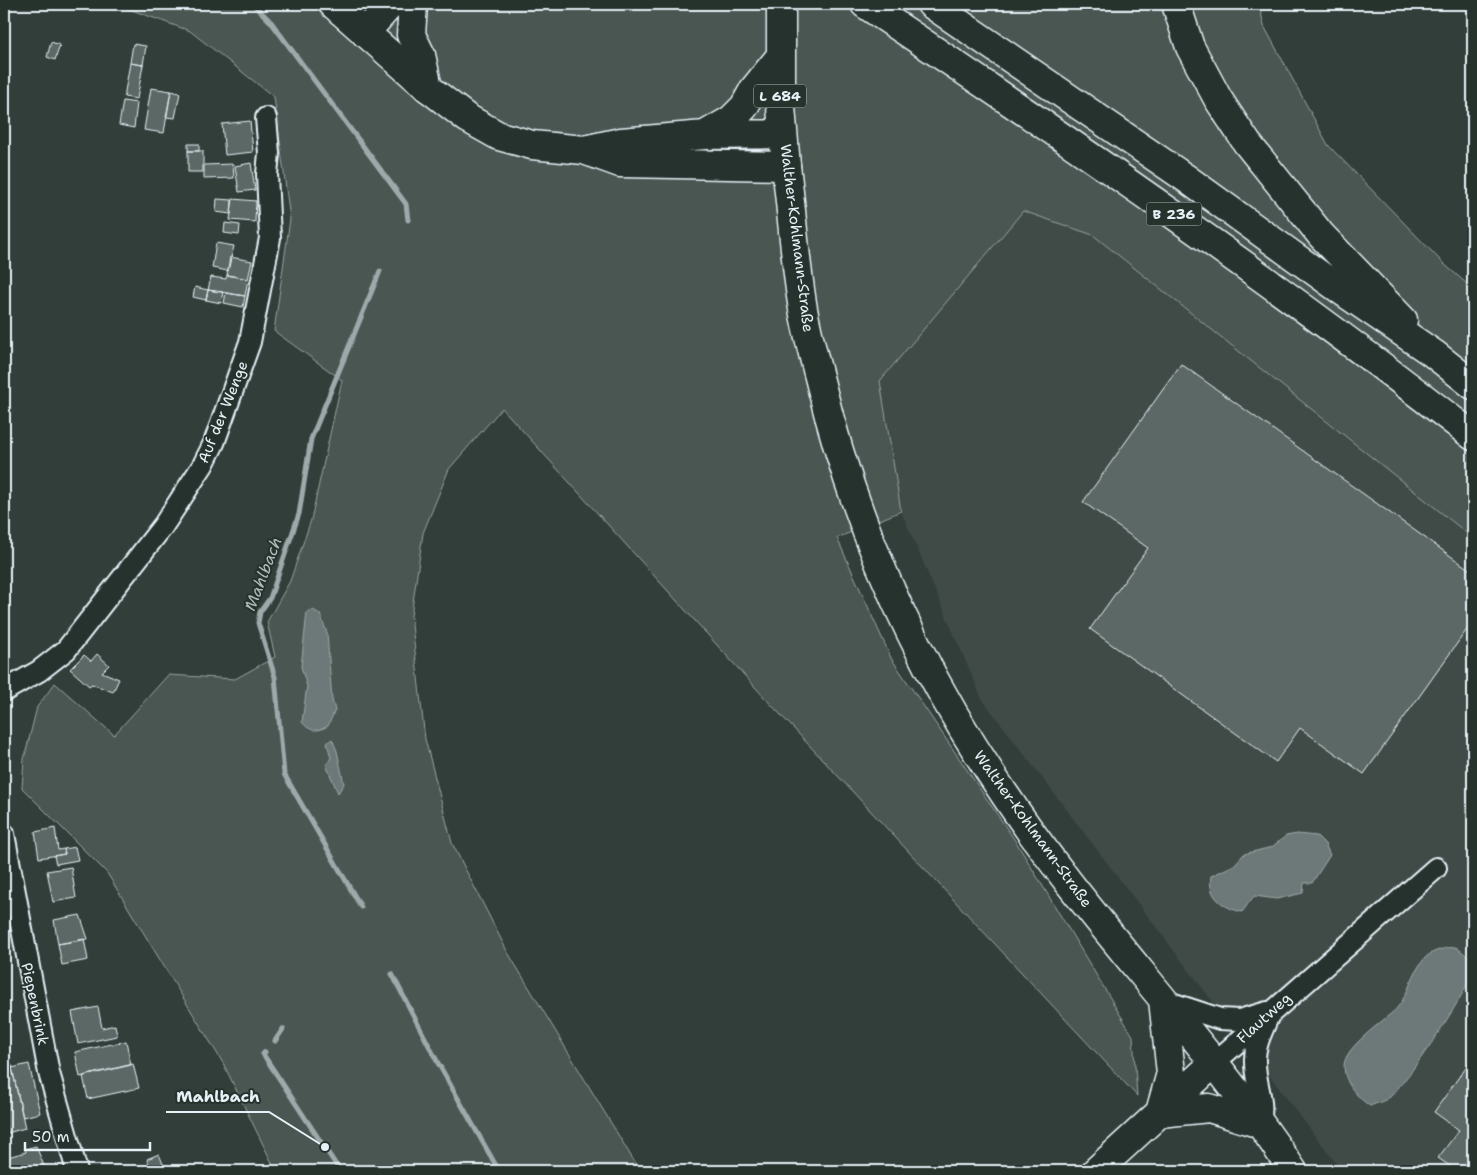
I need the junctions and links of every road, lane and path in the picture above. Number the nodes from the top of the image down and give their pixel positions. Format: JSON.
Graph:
{"nodes":[{"id":1,"x":391,"y":4,"type":"edge"},
{"id":2,"x":413,"y":4,"type":"edge"},
{"id":3,"x":781,"y":4,"type":"edge"},
{"id":4,"x":866,"y":4,"type":"edge"},
{"id":5,"x":931,"y":4,"type":"edge"},
{"id":6,"x":1176,"y":4,"type":"edge"},
{"id":7,"x":341,"y":6,"type":"edge"},
{"id":8,"x":365,"y":33,"type":"junction"},
{"id":9,"x":780,"y":49,"type":"junction"},
{"id":10,"x":428,"y":88,"type":"junction"},
{"id":11,"x":266,"y":118,"type":"dead end"},
{"id":12,"x":783,"y":134,"type":"junction"},
{"id":13,"x":705,"y":135,"type":"junction"},
{"id":14,"x":584,"y":150,"type":"junction"},
{"id":15,"x":786,"y":166,"type":"junction"},
{"id":16,"x":1434,"y":354,"type":"junction"},
{"id":17,"x":1473,"y":385,"type":"edge"},
{"id":18,"x":1473,"y":436,"type":"edge"},
{"id":19,"x":4,"y":691,"type":"edge"},
{"id":20,"x":4,"y":834,"type":"edge"},
{"id":21,"x":1436,"y":868,"type":"dead end"},
{"id":22,"x":1163,"y":1000,"type":"junction"},
{"id":23,"x":1271,"y":1011,"type":"junction"},
{"id":24,"x":1214,"y":1063,"type":"junction"},
{"id":25,"x":1159,"y":1113,"type":"junction"},
{"id":26,"x":1260,"y":1124,"type":"junction"},
{"id":27,"x":78,"y":1171,"type":"edge"},
{"id":28,"x":1096,"y":1171,"type":"edge"},
{"id":29,"x":1292,"y":1171,"type":"edge"}],
"edges":[{"from":1,"to":8,"type":"main road"},
{"from":2,"to":10,"type":"main road"},
{"from":3,"to":9,"type":"main road","name":"Walther-Kohlmann-Straße","number":"L 684"},
{"from":4,"to":18,"type":"main road","number":"B 236"},
{"from":5,"to":16,"type":"main road","number":"B 236"},
{"from":6,"to":16,"type":"main road"},
{"from":7,"to":8,"type":"main road"},
{"from":8,"to":10,"type":"main road"},
{"from":9,"to":12,"type":"main road","name":"Walther-Kohlmann-Straße","number":"L 684"},
{"from":9,"to":13,"type":"main road"},
{"from":10,"to":14,"type":"main road"},
{"from":11,"to":19,"type":"street","name":"Auf der Wenge"},
{"from":12,"to":13,"type":"main road"},
{"from":12,"to":15,"type":"main road","name":"Walther-Kohlmann-Straße","number":"L 684"},
{"from":13,"to":14,"type":"main road"},
{"from":14,"to":15,"type":"main road"},
{"from":15,"to":22,"type":"main road","name":"Walther-Kohlmann-Straße","number":"L 684"},
{"from":16,"to":17,"type":"main road","number":"B 236"},
{"from":20,"to":27,"type":"street","name":"Piepenbrink"},
{"from":21,"to":23,"type":"street","name":"Flautweg"},
{"from":22,"to":23,"type":"street"},
{"from":22,"to":24,"type":"main road","name":"Walther-Kohlmann-Straße","number":"L 684"},
{"from":22,"to":25,"type":"main road"},
{"from":23,"to":24,"type":"street","name":"Flautweg"},
{"from":23,"to":26,"type":"street"},
{"from":24,"to":25,"type":"main road","name":"Flautweg"},
{"from":24,"to":26,"type":"main road","name":"Walther-Kohlmann-Straße","number":"L 684"},
{"from":25,"to":26,"type":"main road"},
{"from":25,"to":28,"type":"main road","name":"Flautweg"},
{"from":26,"to":29,"type":"main road","name":"Walther-Kohlmann-Straße","number":"L 684"}]}
